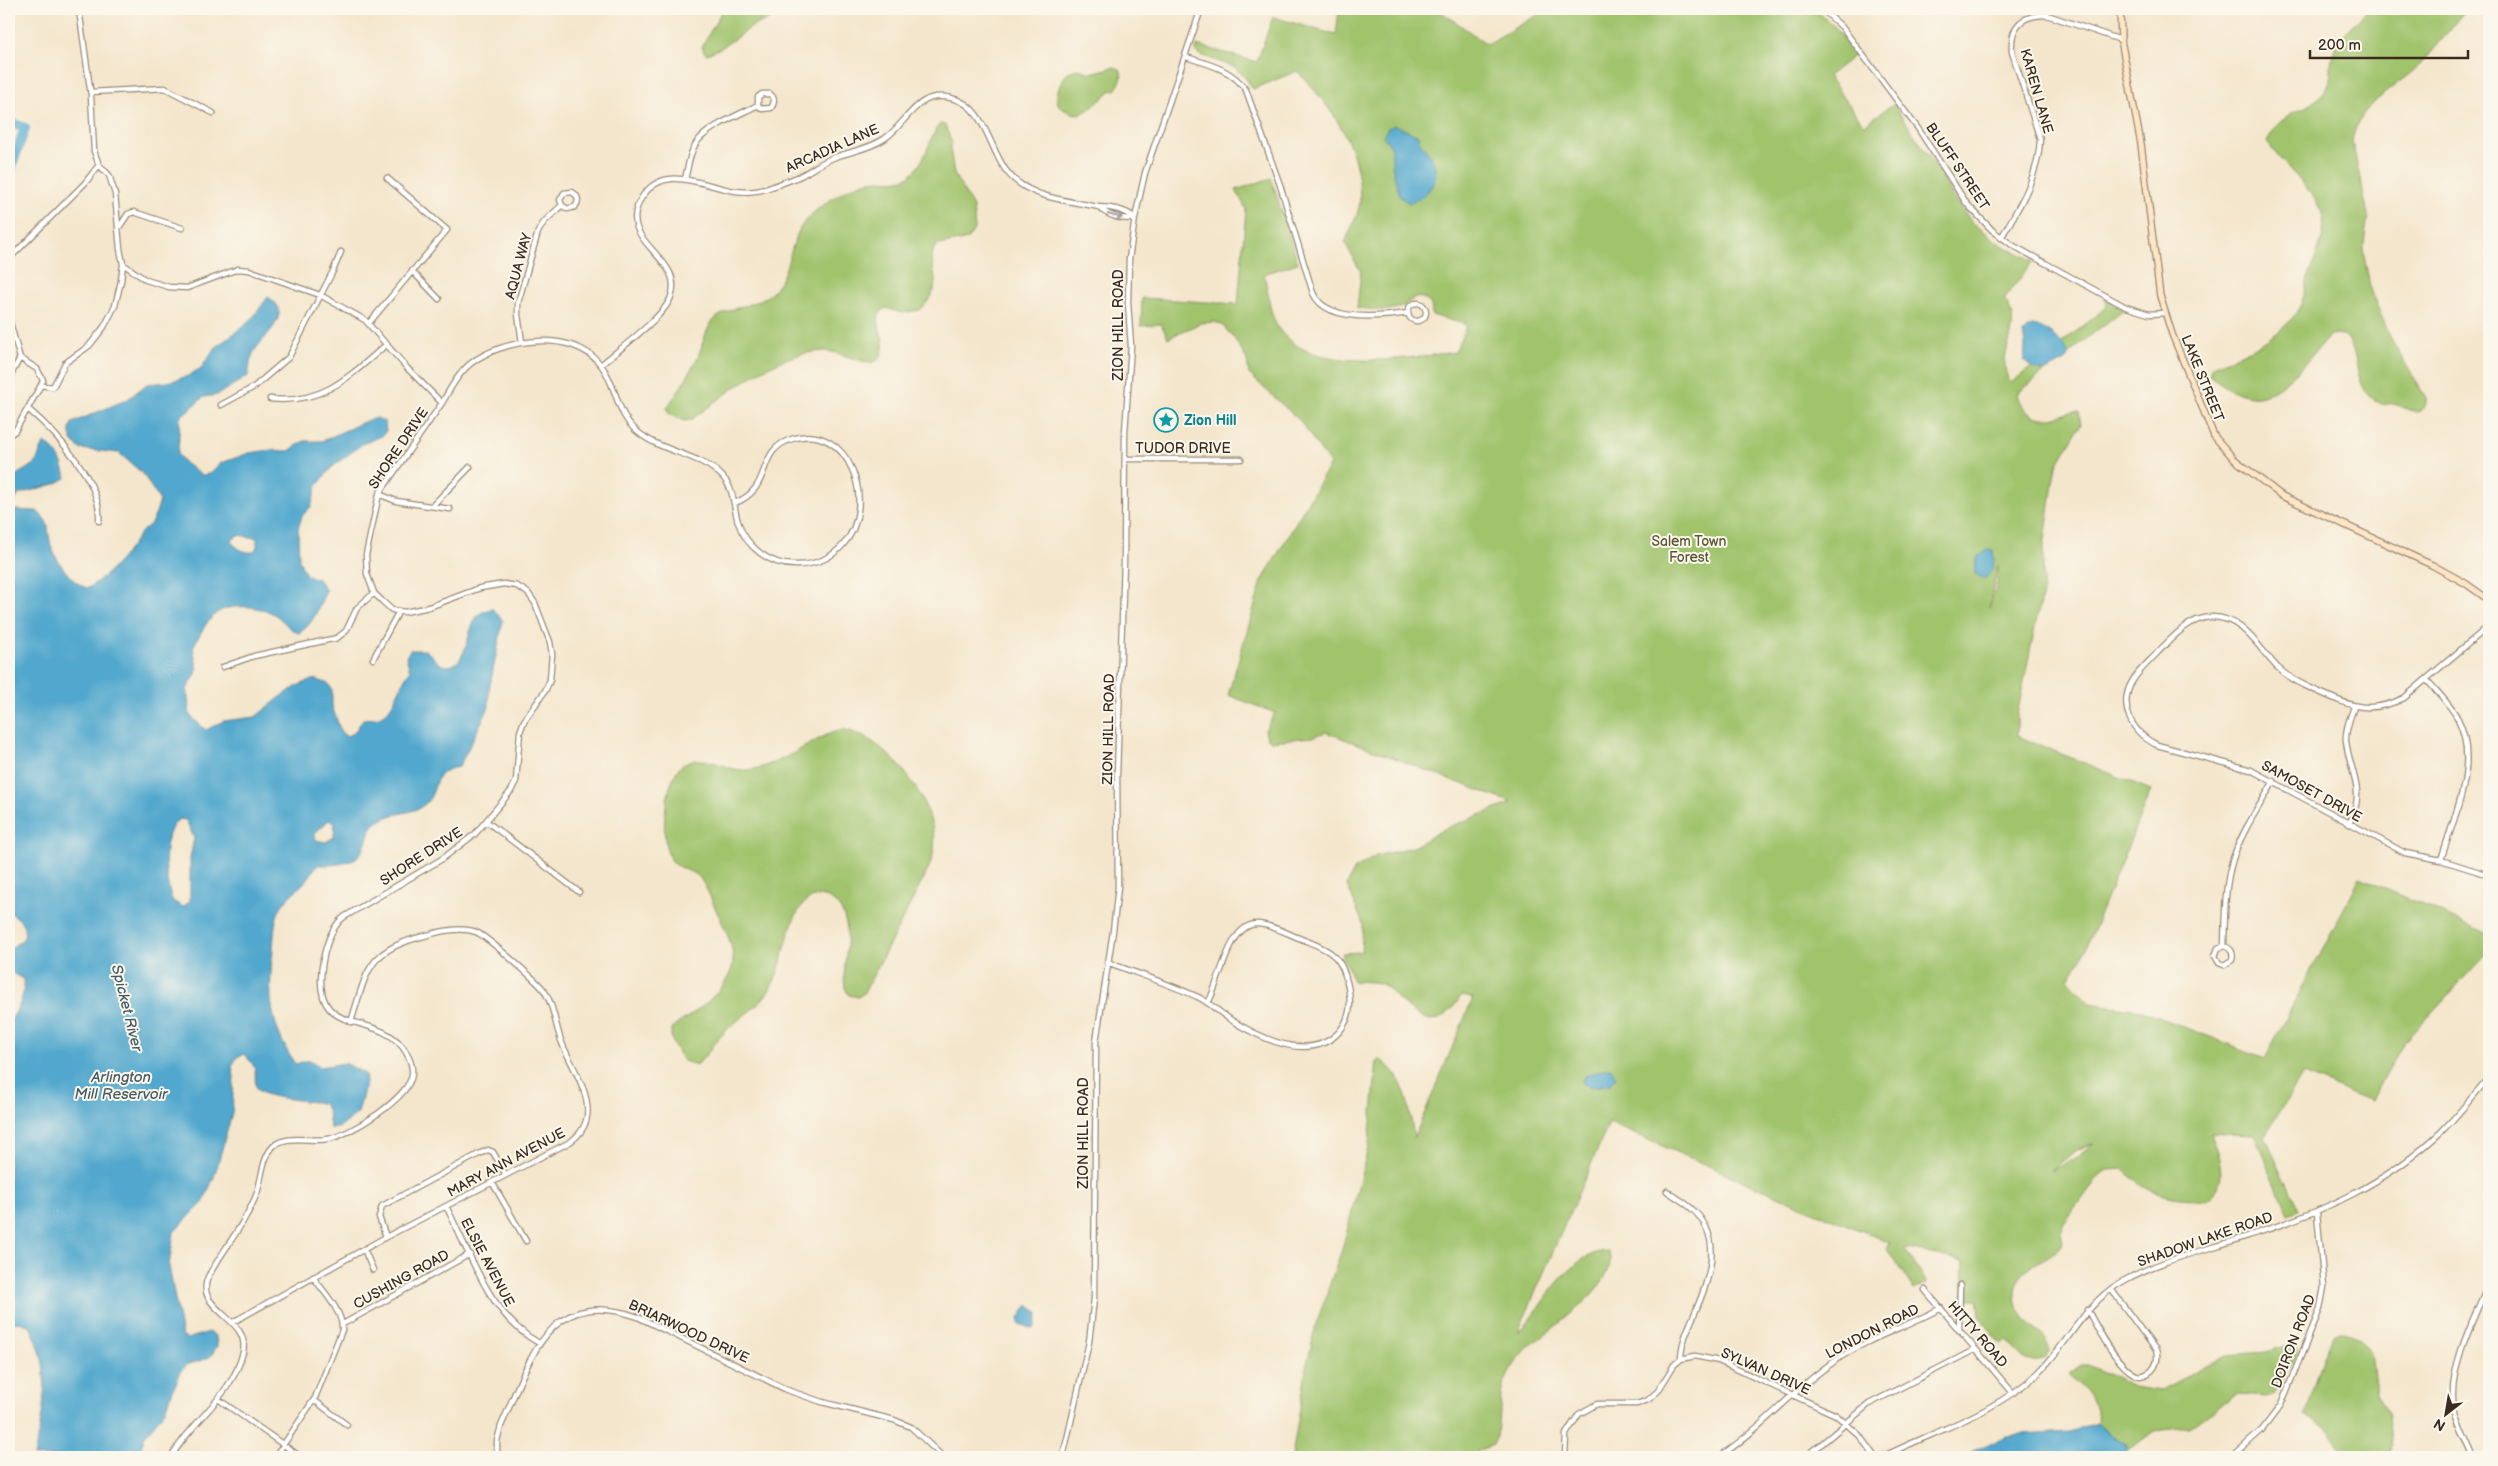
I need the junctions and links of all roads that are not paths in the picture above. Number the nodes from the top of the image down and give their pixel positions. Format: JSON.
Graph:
{"nodes":[{"id":1,"x":79,"y":9,"type":"edge"},
{"id":2,"x":283,"y":9,"type":"edge"},
{"id":3,"x":288,"y":9,"type":"edge"},
{"id":4,"x":1201,"y":9,"type":"edge"},
{"id":5,"x":1822,"y":9,"type":"edge"},
{"id":6,"x":2120,"y":9,"type":"edge"},
{"id":7,"x":2121,"y":40,"type":"junction"},
{"id":8,"x":1186,"y":57,"type":"junction"},
{"id":9,"x":91,"y":92,"type":"junction"},
{"id":10,"x":758,"y":106,"type":"dead end"},
{"id":11,"x":213,"y":113,"type":"dead end"},
{"id":12,"x":99,"y":165,"type":"junction"},
{"id":13,"x":387,"y":178,"type":"dead end"},
{"id":14,"x":685,"y":179,"type":"junction"},
{"id":15,"x":562,"y":205,"type":"junction"},
{"id":16,"x":1135,"y":218,"type":"junction"},
{"id":17,"x":119,"y":227,"type":"junction"},
{"id":18,"x":182,"y":228,"type":"dead end"},
{"id":19,"x":2001,"y":238,"type":"junction"},
{"id":20,"x":341,"y":252,"type":"dead end"},
{"id":21,"x":9,"y":259,"type":"edge"},
{"id":22,"x":123,"y":264,"type":"junction"},
{"id":23,"x":412,"y":271,"type":"junction"},
{"id":24,"x":320,"y":295,"type":"junction"},
{"id":25,"x":439,"y":299,"type":"dead end"},
{"id":26,"x":1408,"y":313,"type":"dead end"},
{"id":27,"x":2165,"y":313,"type":"junction"},
{"id":28,"x":9,"y":319,"type":"edge"},
{"id":29,"x":369,"y":323,"type":"junction"},
{"id":30,"x":522,"y":342,"type":"junction"},
{"id":31,"x":387,"y":344,"type":"junction"},
{"id":32,"x":20,"y":358,"type":"junction"},
{"id":33,"x":601,"y":365,"type":"junction"},
{"id":34,"x":9,"y":378,"type":"edge"},
{"id":35,"x":41,"y":386,"type":"junction"},
{"id":36,"x":270,"y":399,"type":"dead end"},
{"id":37,"x":442,"y":403,"type":"junction"},
{"id":38,"x":221,"y":405,"type":"dead end"},
{"id":39,"x":28,"y":409,"type":"junction"},
{"id":40,"x":9,"y":435,"type":"edge"},
{"id":41,"x":1125,"y":459,"type":"junction"},
{"id":42,"x":1241,"y":460,"type":"dead end"},
{"id":43,"x":470,"y":467,"type":"dead end"},
{"id":44,"x":378,"y":494,"type":"junction"},
{"id":45,"x":735,"y":503,"type":"junction"},
{"id":46,"x":433,"y":506,"type":"junction"},
{"id":47,"x":450,"y":509,"type":"dead end"},
{"id":48,"x":99,"y":518,"type":"dead end"},
{"id":49,"x":374,"y":593,"type":"junction"},
{"id":50,"x":2489,"y":600,"type":"edge"},
{"id":51,"x":399,"y":611,"type":"junction"},
{"id":52,"x":2489,"y":626,"type":"edge"},
{"id":53,"x":373,"y":659,"type":"dead end"},
{"id":54,"x":223,"y":668,"type":"dead end"},
{"id":55,"x":2427,"y":680,"type":"junction"},
{"id":56,"x":2354,"y":707,"type":"junction"},
{"id":57,"x":2274,"y":781,"type":"junction"},
{"id":58,"x":486,"y":821,"type":"junction"},
{"id":59,"x":2349,"y":824,"type":"junction"},
{"id":60,"x":2441,"y":860,"type":"junction"},
{"id":61,"x":2489,"y":875,"type":"edge"},
{"id":62,"x":579,"y":892,"type":"dead end"},
{"id":63,"x":2224,"y":946,"type":"junction"},
{"id":64,"x":1107,"y":962,"type":"junction"},
{"id":65,"x":1208,"y":1003,"type":"junction"},
{"id":66,"x":351,"y":1022,"type":"junction"},
{"id":67,"x":2489,"y":1077,"type":"edge"},
{"id":68,"x":506,"y":1175,"type":"junction"},
{"id":69,"x":492,"y":1182,"type":"junction"},
{"id":70,"x":1667,"y":1191,"type":"dead end"},
{"id":71,"x":446,"y":1206,"type":"junction"},
{"id":72,"x":2317,"y":1213,"type":"junction"},
{"id":73,"x":386,"y":1237,"type":"junction"},
{"id":74,"x":526,"y":1241,"type":"dead end"},
{"id":75,"x":364,"y":1249,"type":"junction"},
{"id":76,"x":470,"y":1254,"type":"junction"},
{"id":77,"x":373,"y":1270,"type":"dead end"},
{"id":78,"x":313,"y":1277,"type":"junction"},
{"id":79,"x":2489,"y":1282,"type":"edge"},
{"id":80,"x":1960,"y":1285,"type":"dead end"},
{"id":81,"x":2111,"y":1289,"type":"junction"},
{"id":82,"x":1926,"y":1290,"type":"dead end"},
{"id":83,"x":1941,"y":1308,"type":"junction"},
{"id":84,"x":2087,"y":1309,"type":"junction"},
{"id":85,"x":233,"y":1322,"type":"junction"},
{"id":86,"x":343,"y":1324,"type":"junction"},
{"id":87,"x":1959,"y":1330,"type":"junction"},
{"id":88,"x":539,"y":1342,"type":"junction"},
{"id":89,"x":1976,"y":1349,"type":"junction"},
{"id":90,"x":1681,"y":1359,"type":"junction"},
{"id":91,"x":12,"y":1366,"type":"dead end"},
{"id":92,"x":9,"y":1376,"type":"edge"},
{"id":93,"x":2014,"y":1393,"type":"junction"},
{"id":94,"x":1793,"y":1395,"type":"junction"},
{"id":95,"x":218,"y":1399,"type":"junction"},
{"id":96,"x":314,"y":1400,"type":"junction"},
{"id":97,"x":1846,"y":1422,"type":"junction"},
{"id":98,"x":347,"y":1425,"type":"dead end"},
{"id":99,"x":284,"y":1444,"type":"junction"},
{"id":100,"x":1724,"y":1454,"type":"dead end"},
{"id":101,"x":171,"y":1457,"type":"edge"},
{"id":102,"x":275,"y":1457,"type":"edge"},
{"id":103,"x":301,"y":1457,"type":"edge"},
{"id":104,"x":497,"y":1457,"type":"edge"},
{"id":105,"x":943,"y":1457,"type":"edge"},
{"id":106,"x":1064,"y":1457,"type":"edge"},
{"id":107,"x":1565,"y":1457,"type":"edge"},
{"id":108,"x":1806,"y":1457,"type":"edge"},
{"id":109,"x":1875,"y":1457,"type":"edge"},
{"id":110,"x":1882,"y":1457,"type":"edge"},
{"id":111,"x":2232,"y":1457,"type":"edge"},
{"id":112,"x":2473,"y":1457,"type":"edge"}],
"edges":[{"from":1,"to":9,"type":"street"},
{"from":2,"to":3,"type":"street"},
{"from":4,"to":8,"type":"street","name":"ZION HILL ROAD"},
{"from":5,"to":19,"type":"street","name":"BLUFF STREET"},
{"from":6,"to":7,"type":"street","name":"LAKE STREET"},
{"from":7,"to":19,"type":"street","name":"KAREN LANE"},
{"from":7,"to":27,"type":"street","name":"LAKE STREET"},
{"from":8,"to":16,"type":"street","name":"ZION HILL ROAD"},
{"from":8,"to":26,"type":"street"},
{"from":9,"to":11,"type":"street"},
{"from":9,"to":12,"type":"street"},
{"from":10,"to":14,"type":"street"},
{"from":12,"to":17,"type":"street"},
{"from":12,"to":21,"type":"street"},
{"from":13,"to":23,"type":"street"},
{"from":14,"to":16,"type":"street","name":"ARCADIA LANE"},
{"from":14,"to":33,"type":"street","name":"ARCADIA LANE"},
{"from":15,"to":15,"type":"street","name":"AQUA WAY"},
{"from":15,"to":30,"type":"street","name":"AQUA WAY"},
{"from":16,"to":41,"type":"street","name":"ZION HILL ROAD"},
{"from":17,"to":18,"type":"street"},
{"from":17,"to":22,"type":"street"},
{"from":19,"to":27,"type":"street","name":"BLUFF STREET"},
{"from":20,"to":24,"type":"street"},
{"from":22,"to":24,"type":"street","name":"SHORE DRIVE"},
{"from":22,"to":35,"type":"street"},
{"from":23,"to":25,"type":"street"},
{"from":23,"to":29,"type":"street"},
{"from":24,"to":29,"type":"street","name":"SHORE DRIVE"},
{"from":24,"to":38,"type":"street"},
{"from":27,"to":50,"type":"street","name":"LAKE STREET"},
{"from":28,"to":32,"type":"street"},
{"from":29,"to":31,"type":"street","name":"SHORE DRIVE"},
{"from":30,"to":33,"type":"street"},
{"from":30,"to":37,"type":"street"},
{"from":31,"to":36,"type":"street"},
{"from":31,"to":37,"type":"street","name":"SHORE DRIVE"},
{"from":32,"to":34,"type":"street"},
{"from":32,"to":35,"type":"street"},
{"from":33,"to":45,"type":"street"},
{"from":35,"to":39,"type":"street"},
{"from":37,"to":44,"type":"street","name":"SHORE DRIVE"},
{"from":39,"to":40,"type":"street"},
{"from":39,"to":48,"type":"street"},
{"from":41,"to":42,"type":"street","name":"TUDOR DRIVE"},
{"from":41,"to":64,"type":"street","name":"ZION HILL ROAD"},
{"from":43,"to":46,"type":"street"},
{"from":44,"to":46,"type":"street"},
{"from":44,"to":49,"type":"street","name":"SHORE DRIVE"},
{"from":45,"to":45,"type":"street"},
{"from":46,"to":47,"type":"street"},
{"from":49,"to":51,"type":"street","name":"SHORE DRIVE"},
{"from":49,"to":54,"type":"street"},
{"from":51,"to":53,"type":"street"},
{"from":51,"to":58,"type":"street","name":"SHORE DRIVE"},
{"from":52,"to":55,"type":"street","name":"SAMOSET DRIVE"},
{"from":55,"to":56,"type":"street","name":"SAMOSET DRIVE"},
{"from":55,"to":60,"type":"street"},
{"from":56,"to":57,"type":"street","name":"SAMOSET DRIVE"},
{"from":56,"to":59,"type":"street"},
{"from":57,"to":59,"type":"street","name":"SAMOSET DRIVE"},
{"from":57,"to":63,"type":"street"},
{"from":58,"to":62,"type":"street"},
{"from":58,"to":66,"type":"street","name":"SHORE DRIVE"},
{"from":59,"to":60,"type":"street","name":"SAMOSET DRIVE"},
{"from":60,"to":61,"type":"street","name":"SAMOSET DRIVE"},
{"from":63,"to":63,"type":"street"},
{"from":64,"to":65,"type":"street"},
{"from":64,"to":106,"type":"street","name":"ZION HILL ROAD"},
{"from":65,"to":65,"type":"street"},
{"from":66,"to":68,"type":"street","name":"MARY ANN AVENUE"},
{"from":66,"to":85,"type":"street","name":"SHORE DRIVE"},
{"from":67,"to":72,"type":"street","name":"SHADOW LAKE ROAD"},
{"from":68,"to":69,"type":"street","name":"MARY ANN AVENUE"},
{"from":68,"to":73,"type":"street"},
{"from":69,"to":71,"type":"street","name":"MARY ANN AVENUE"},
{"from":69,"to":74,"type":"street"},
{"from":70,"to":90,"type":"street"},
{"from":71,"to":73,"type":"street","name":"MARY ANN AVENUE"},
{"from":71,"to":76,"type":"street","name":"ELSIE AVENUE"},
{"from":72,"to":81,"type":"street","name":"SHADOW LAKE ROAD"},
{"from":72,"to":111,"type":"street","name":"DOIRON ROAD"},
{"from":73,"to":75,"type":"street","name":"MARY ANN AVENUE"},
{"from":75,"to":77,"type":"street"},
{"from":75,"to":78,"type":"street","name":"MARY ANN AVENUE"},
{"from":76,"to":86,"type":"street","name":"CUSHING ROAD"},
{"from":76,"to":88,"type":"street","name":"ELSIE AVENUE"},
{"from":78,"to":85,"type":"street","name":"MARY ANN AVENUE"},
{"from":78,"to":86,"type":"street"},
{"from":79,"to":112,"type":"street"},
{"from":80,"to":87,"type":"street"},
{"from":81,"to":84,"type":"street","name":"SHADOW LAKE ROAD"},
{"from":81,"to":84,"type":"street"},
{"from":82,"to":83,"type":"street","name":"HITTY ROAD"},
{"from":83,"to":87,"type":"street","name":"HITTY ROAD"},
{"from":83,"to":94,"type":"street","name":"LONDON ROAD"},
{"from":84,"to":93,"type":"street","name":"SHADOW LAKE ROAD"},
{"from":85,"to":95,"type":"street","name":"SHORE DRIVE"},
{"from":86,"to":96,"type":"street"},
{"from":87,"to":89,"type":"street","name":"HITTY ROAD"},
{"from":88,"to":104,"type":"street","name":"BRIARWOOD DRIVE"},
{"from":88,"to":105,"type":"street","name":"BRIARWOOD DRIVE"},
{"from":89,"to":93,"type":"street","name":"HITTY ROAD"},
{"from":89,"to":97,"type":"street"},
{"from":90,"to":94,"type":"street","name":"SYLVAN DRIVE"},
{"from":90,"to":107,"type":"street"},
{"from":91,"to":92,"type":"street"},
{"from":93,"to":110,"type":"street","name":"SHADOW LAKE ROAD"},
{"from":94,"to":97,"type":"street","name":"SYLVAN DRIVE"},
{"from":94,"to":100,"type":"street","name":"LONDON ROAD"},
{"from":95,"to":99,"type":"street"},
{"from":95,"to":101,"type":"street","name":"SHORE DRIVE"},
{"from":96,"to":98,"type":"street"},
{"from":96,"to":99,"type":"street"},
{"from":97,"to":108,"type":"street"},
{"from":97,"to":109,"type":"street","name":"SYLVAN DRIVE"},
{"from":99,"to":102,"type":"street"},
{"from":99,"to":103,"type":"street"}]}
